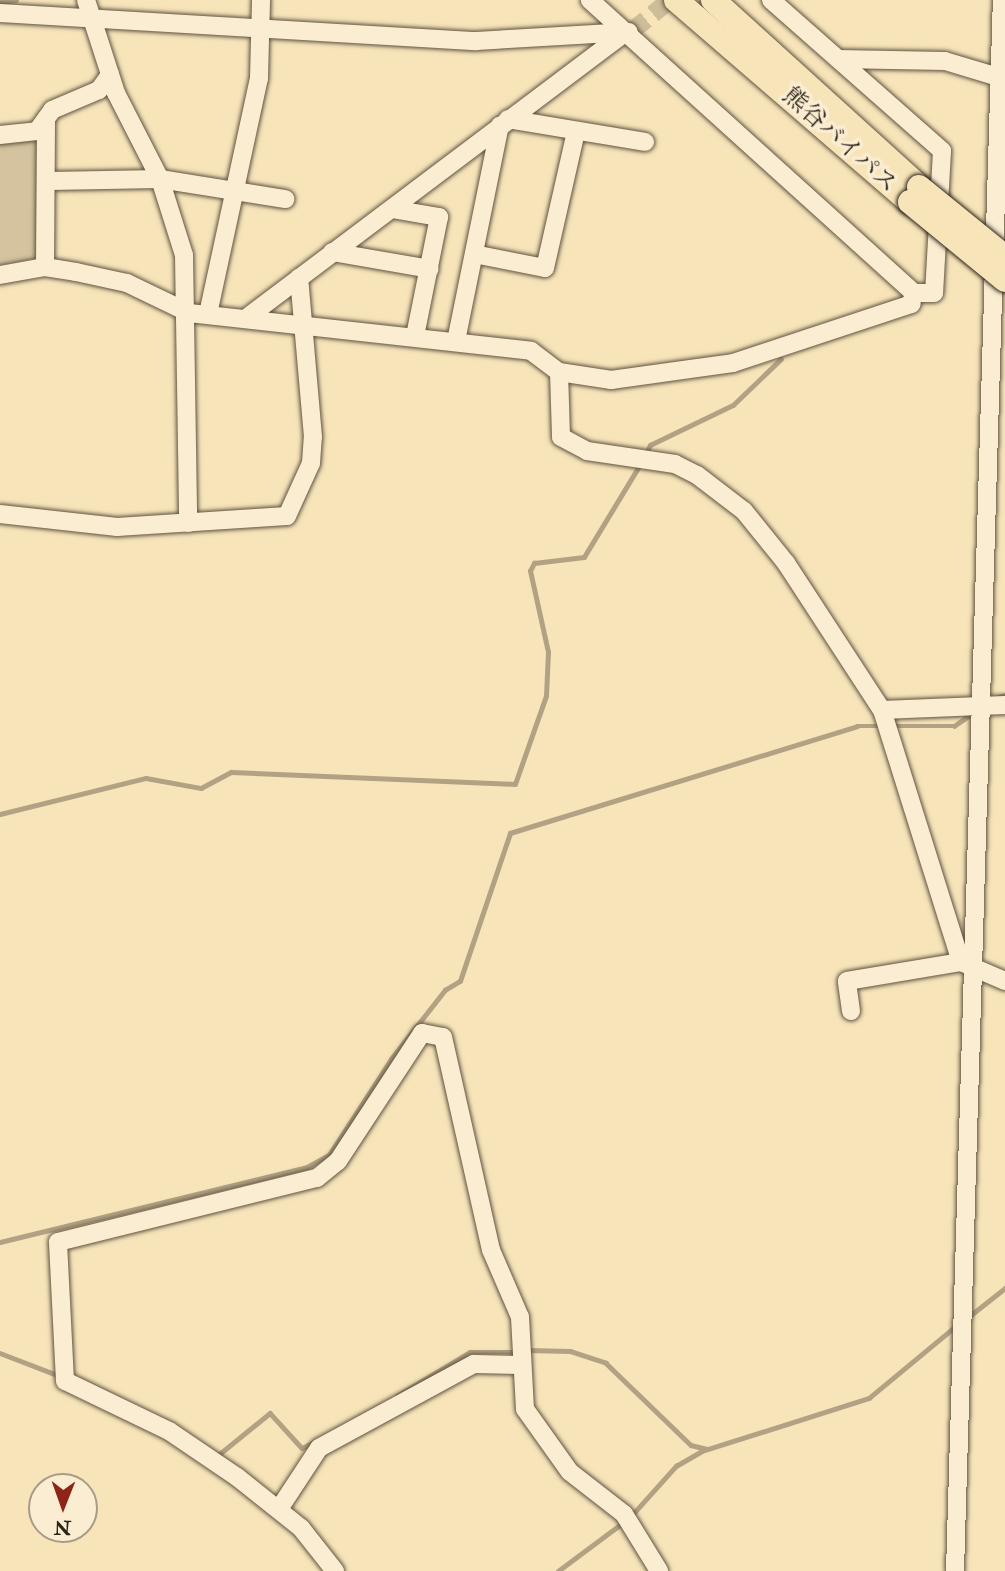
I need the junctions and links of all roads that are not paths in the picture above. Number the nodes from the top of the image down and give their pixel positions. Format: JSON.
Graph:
{"nodes":[{"id":1,"x":86,"y":0,"type":"edge"},
{"id":2,"x":261,"y":0,"type":"edge"},
{"id":3,"x":590,"y":0,"type":"edge"},
{"id":4,"x":660,"y":0,"type":"edge"},
{"id":5,"x":676,"y":0,"type":"edge"},
{"id":6,"x":712,"y":0,"type":"edge"},
{"id":7,"x":771,"y":0,"type":"edge"},
{"id":8,"x":1002,"y":0,"type":"edge"},
{"id":9,"x":0,"y":13,"type":"edge"},
{"id":10,"x":94,"y":20,"type":"junction"},
{"id":11,"x":262,"y":27,"type":"junction"},
{"id":12,"x":628,"y":32,"type":"junction"},
{"id":13,"x":838,"y":59,"type":"junction"},
{"id":14,"x":759,"y":67,"type":"junction"},
{"id":15,"x":110,"y":75,"type":"junction"},
{"id":16,"x":1002,"y":78,"type":"edge"},
{"id":17,"x":46,"y":119,"type":"junction"},
{"id":18,"x":504,"y":122,"type":"junction"},
{"id":19,"x":576,"y":131,"type":"junction"},
{"id":20,"x":0,"y":135,"type":"edge"},
{"id":21,"x":645,"y":142,"type":"dead end"},
{"id":22,"x":160,"y":179,"type":"junction"},
{"id":23,"x":49,"y":181,"type":"junction"},
{"id":24,"x":235,"y":194,"type":"junction"},
{"id":25,"x":914,"y":194,"type":"junction"},
{"id":26,"x":285,"y":199,"type":"dead end"},
{"id":27,"x":392,"y":209,"type":"junction"},
{"id":28,"x":332,"y":252,"type":"junction"},
{"id":29,"x":474,"y":254,"type":"junction"},
{"id":30,"x":1005,"y":257,"type":"edge"},
{"id":31,"x":44,"y":267,"type":"junction"},
{"id":32,"x":430,"y":269,"type":"junction"},
{"id":33,"x":0,"y":275,"type":"edge"},
{"id":34,"x":299,"y":278,"type":"junction"},
{"id":35,"x":1005,"y":280,"type":"edge"},
{"id":36,"x":914,"y":293,"type":"junction"},
{"id":37,"x":190,"y":313,"type":"junction"},
{"id":38,"x":208,"y":314,"type":"junction"},
{"id":39,"x":249,"y":316,"type":"junction"},
{"id":40,"x":307,"y":323,"type":"junction"},
{"id":41,"x":415,"y":336,"type":"junction"},
{"id":42,"x":456,"y":341,"type":"junction"},
{"id":43,"x":559,"y":372,"type":"junction"},
{"id":44,"x":0,"y":513,"type":"edge"},
{"id":45,"x":188,"y":523,"type":"junction"},
{"id":46,"x":991,"y":704,"type":"edge"},
{"id":47,"x":883,"y":714,"type":"junction"},
{"id":48,"x":968,"y":965,"type":"junction"},
{"id":49,"x":1005,"y":981,"type":"edge"},
{"id":50,"x":851,"y":1012,"type":"dead end"},
{"id":51,"x":519,"y":1363,"type":"junction"},
{"id":52,"x":279,"y":1509,"type":"junction"},
{"id":53,"x":335,"y":1571,"type":"edge"},
{"id":54,"x":659,"y":1571,"type":"edge"},
{"id":55,"x":955,"y":1571,"type":"edge"}],
"edges":[{"from":1,"to":10,"type":"street"},
{"from":2,"to":11,"type":"street"},
{"from":3,"to":12,"type":"street"},
{"from":4,"to":14,"type":"highway"},
{"from":5,"to":14,"type":"highway","name":"熊谷バイパス"},
{"from":6,"to":25,"type":"highway","name":"熊谷バイパス"},
{"from":7,"to":13,"type":"street"},
{"from":8,"to":16,"type":"street"},
{"from":9,"to":10,"type":"street"},
{"from":10,"to":11,"type":"street"},
{"from":10,"to":15,"type":"street"},
{"from":11,"to":12,"type":"street"},
{"from":11,"to":24,"type":"street"},
{"from":12,"to":18,"type":"street"},
{"from":12,"to":36,"type":"street"},
{"from":13,"to":16,"type":"street"},
{"from":13,"to":36,"type":"street"},
{"from":14,"to":25,"type":"highway","name":"熊谷バイパス"},
{"from":15,"to":17,"type":"street"},
{"from":15,"to":22,"type":"street"},
{"from":16,"to":46,"type":"street"},
{"from":17,"to":20,"type":"street"},
{"from":17,"to":23,"type":"street"},
{"from":18,"to":19,"type":"street"},
{"from":18,"to":27,"type":"street"},
{"from":18,"to":29,"type":"street"},
{"from":19,"to":21,"type":"street"},
{"from":19,"to":29,"type":"street"},
{"from":22,"to":23,"type":"street"},
{"from":22,"to":24,"type":"street"},
{"from":22,"to":37,"type":"street"},
{"from":23,"to":31,"type":"street"},
{"from":24,"to":26,"type":"street"},
{"from":24,"to":38,"type":"street"},
{"from":25,"to":30,"type":"highway","name":"熊谷バイパス","bridge":true},
{"from":25,"to":35,"type":"highway","name":"熊谷バイパス","bridge":true},
{"from":27,"to":28,"type":"street"},
{"from":27,"to":32,"type":"street"},
{"from":28,"to":32,"type":"street"},
{"from":28,"to":34,"type":"street"},
{"from":29,"to":42,"type":"street"},
{"from":31,"to":33,"type":"street"},
{"from":31,"to":37,"type":"street"},
{"from":32,"to":41,"type":"street"},
{"from":34,"to":39,"type":"street"},
{"from":34,"to":40,"type":"street"},
{"from":36,"to":43,"type":"street"},
{"from":37,"to":38,"type":"street"},
{"from":37,"to":45,"type":"street"},
{"from":38,"to":39,"type":"street"},
{"from":39,"to":40,"type":"street"},
{"from":40,"to":41,"type":"street"},
{"from":40,"to":45,"type":"street"},
{"from":41,"to":42,"type":"street"},
{"from":42,"to":43,"type":"street"},
{"from":43,"to":47,"type":"street"},
{"from":44,"to":45,"type":"street"},
{"from":46,"to":47,"type":"street"},
{"from":46,"to":48,"type":"street"},
{"from":47,"to":48,"type":"street"},
{"from":48,"to":49,"type":"street"},
{"from":48,"to":50,"type":"street"},
{"from":48,"to":55,"type":"street"},
{"from":51,"to":52,"type":"street"},
{"from":51,"to":52,"type":"street"},
{"from":51,"to":54,"type":"street"},
{"from":52,"to":53,"type":"street"}]}
